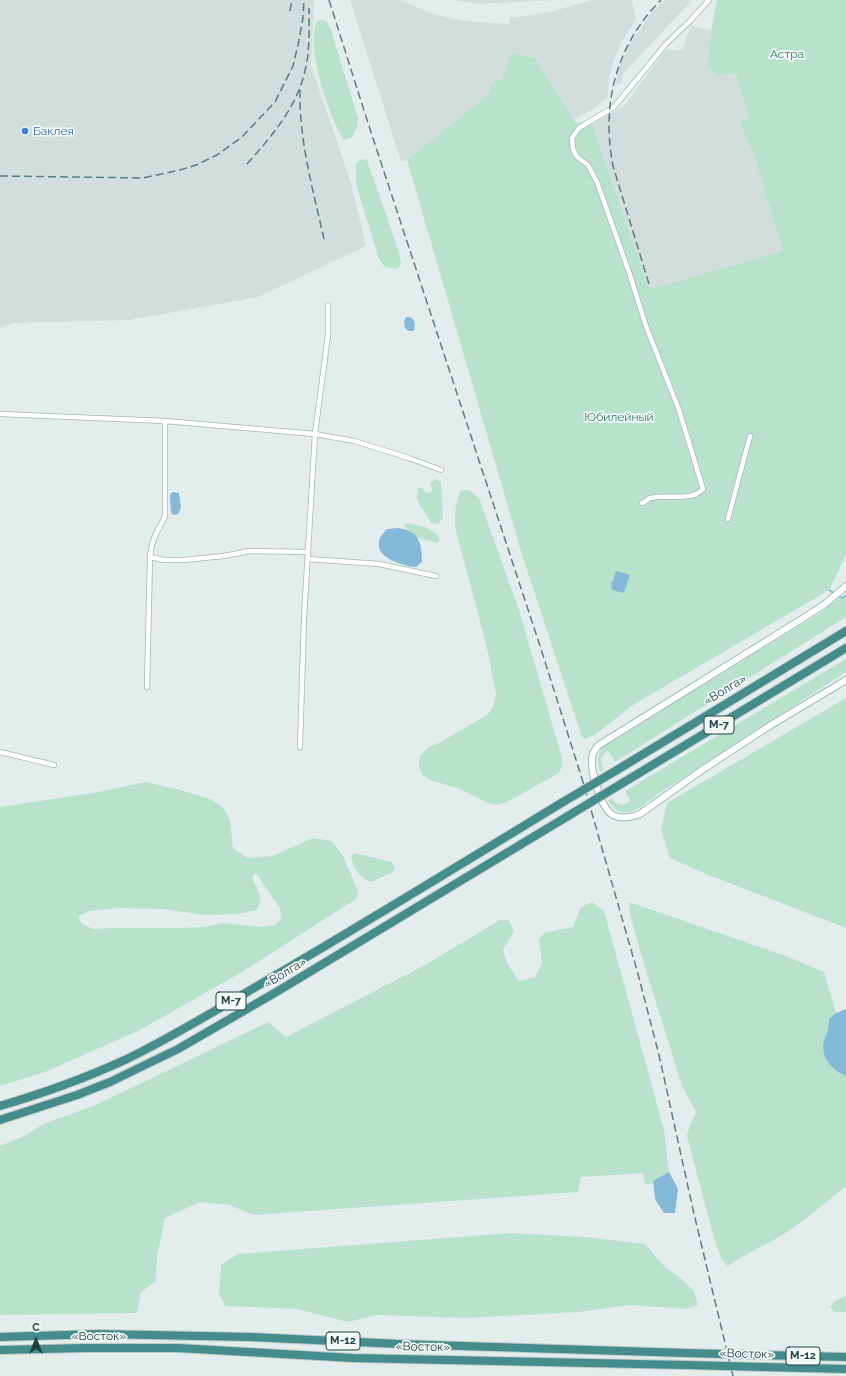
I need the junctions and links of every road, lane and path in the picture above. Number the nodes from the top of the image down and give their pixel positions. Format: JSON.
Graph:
{"nodes":[{"id":1,"x":709,"y":0,"type":"edge"},
{"id":2,"x":328,"y":305,"type":"dead end"},
{"id":3,"x":0,"y":414,"type":"edge"},
{"id":4,"x":165,"y":421,"type":"junction"},
{"id":5,"x":315,"y":434,"type":"junction"},
{"id":6,"x":750,"y":436,"type":"dead end"},
{"id":7,"x":442,"y":470,"type":"dead end"},
{"id":8,"x":642,"y":503,"type":"dead end"},
{"id":9,"x":728,"y":519,"type":"dead end"},
{"id":10,"x":308,"y":552,"type":"junction"},
{"id":11,"x":150,"y":557,"type":"junction"},
{"id":12,"x":308,"y":559,"type":"junction"},
{"id":13,"x":436,"y":576,"type":"dead end"},
{"id":14,"x":846,"y":586,"type":"edge"},
{"id":15,"x":846,"y":631,"type":"edge"},
{"id":16,"x":846,"y":648,"type":"edge"},
{"id":17,"x":846,"y":680,"type":"edge"},
{"id":18,"x":147,"y":687,"type":"dead end"},
{"id":19,"x":300,"y":747,"type":"dead end"},
{"id":20,"x":0,"y":752,"type":"edge"},
{"id":21,"x":54,"y":765,"type":"dead end"},
{"id":22,"x":0,"y":1106,"type":"edge"},
{"id":23,"x":0,"y":1120,"type":"edge"},
{"id":24,"x":0,"y":1337,"type":"edge"},
{"id":25,"x":0,"y":1350,"type":"edge"},
{"id":26,"x":846,"y":1357,"type":"edge"},
{"id":27,"x":846,"y":1369,"type":"edge"}],
"edges":[{"from":1,"to":8,"type":"street"},
{"from":2,"to":5,"type":"street"},
{"from":3,"to":4,"type":"street"},
{"from":4,"to":5,"type":"street"},
{"from":4,"to":11,"type":"street"},
{"from":5,"to":7,"type":"street"},
{"from":5,"to":10,"type":"street"},
{"from":6,"to":9,"type":"street"},
{"from":10,"to":11,"type":"street"},
{"from":10,"to":12,"type":"street"},
{"from":11,"to":18,"type":"street"},
{"from":12,"to":13,"type":"street"},
{"from":12,"to":19,"type":"street"},
{"from":14,"to":17,"type":"main road"},
{"from":15,"to":22,"type":"highway","name":"«Волга»","number":"М-7","bridge":true},
{"from":16,"to":23,"type":"highway","name":"«Волга»","number":"М-7","bridge":true},
{"from":20,"to":21,"type":"street"},
{"from":24,"to":26,"type":"highway","name":"«Восток»","number":"М-12","bridge":true},
{"from":25,"to":27,"type":"highway","name":"«Восток»","number":"М-12","bridge":true}]}
